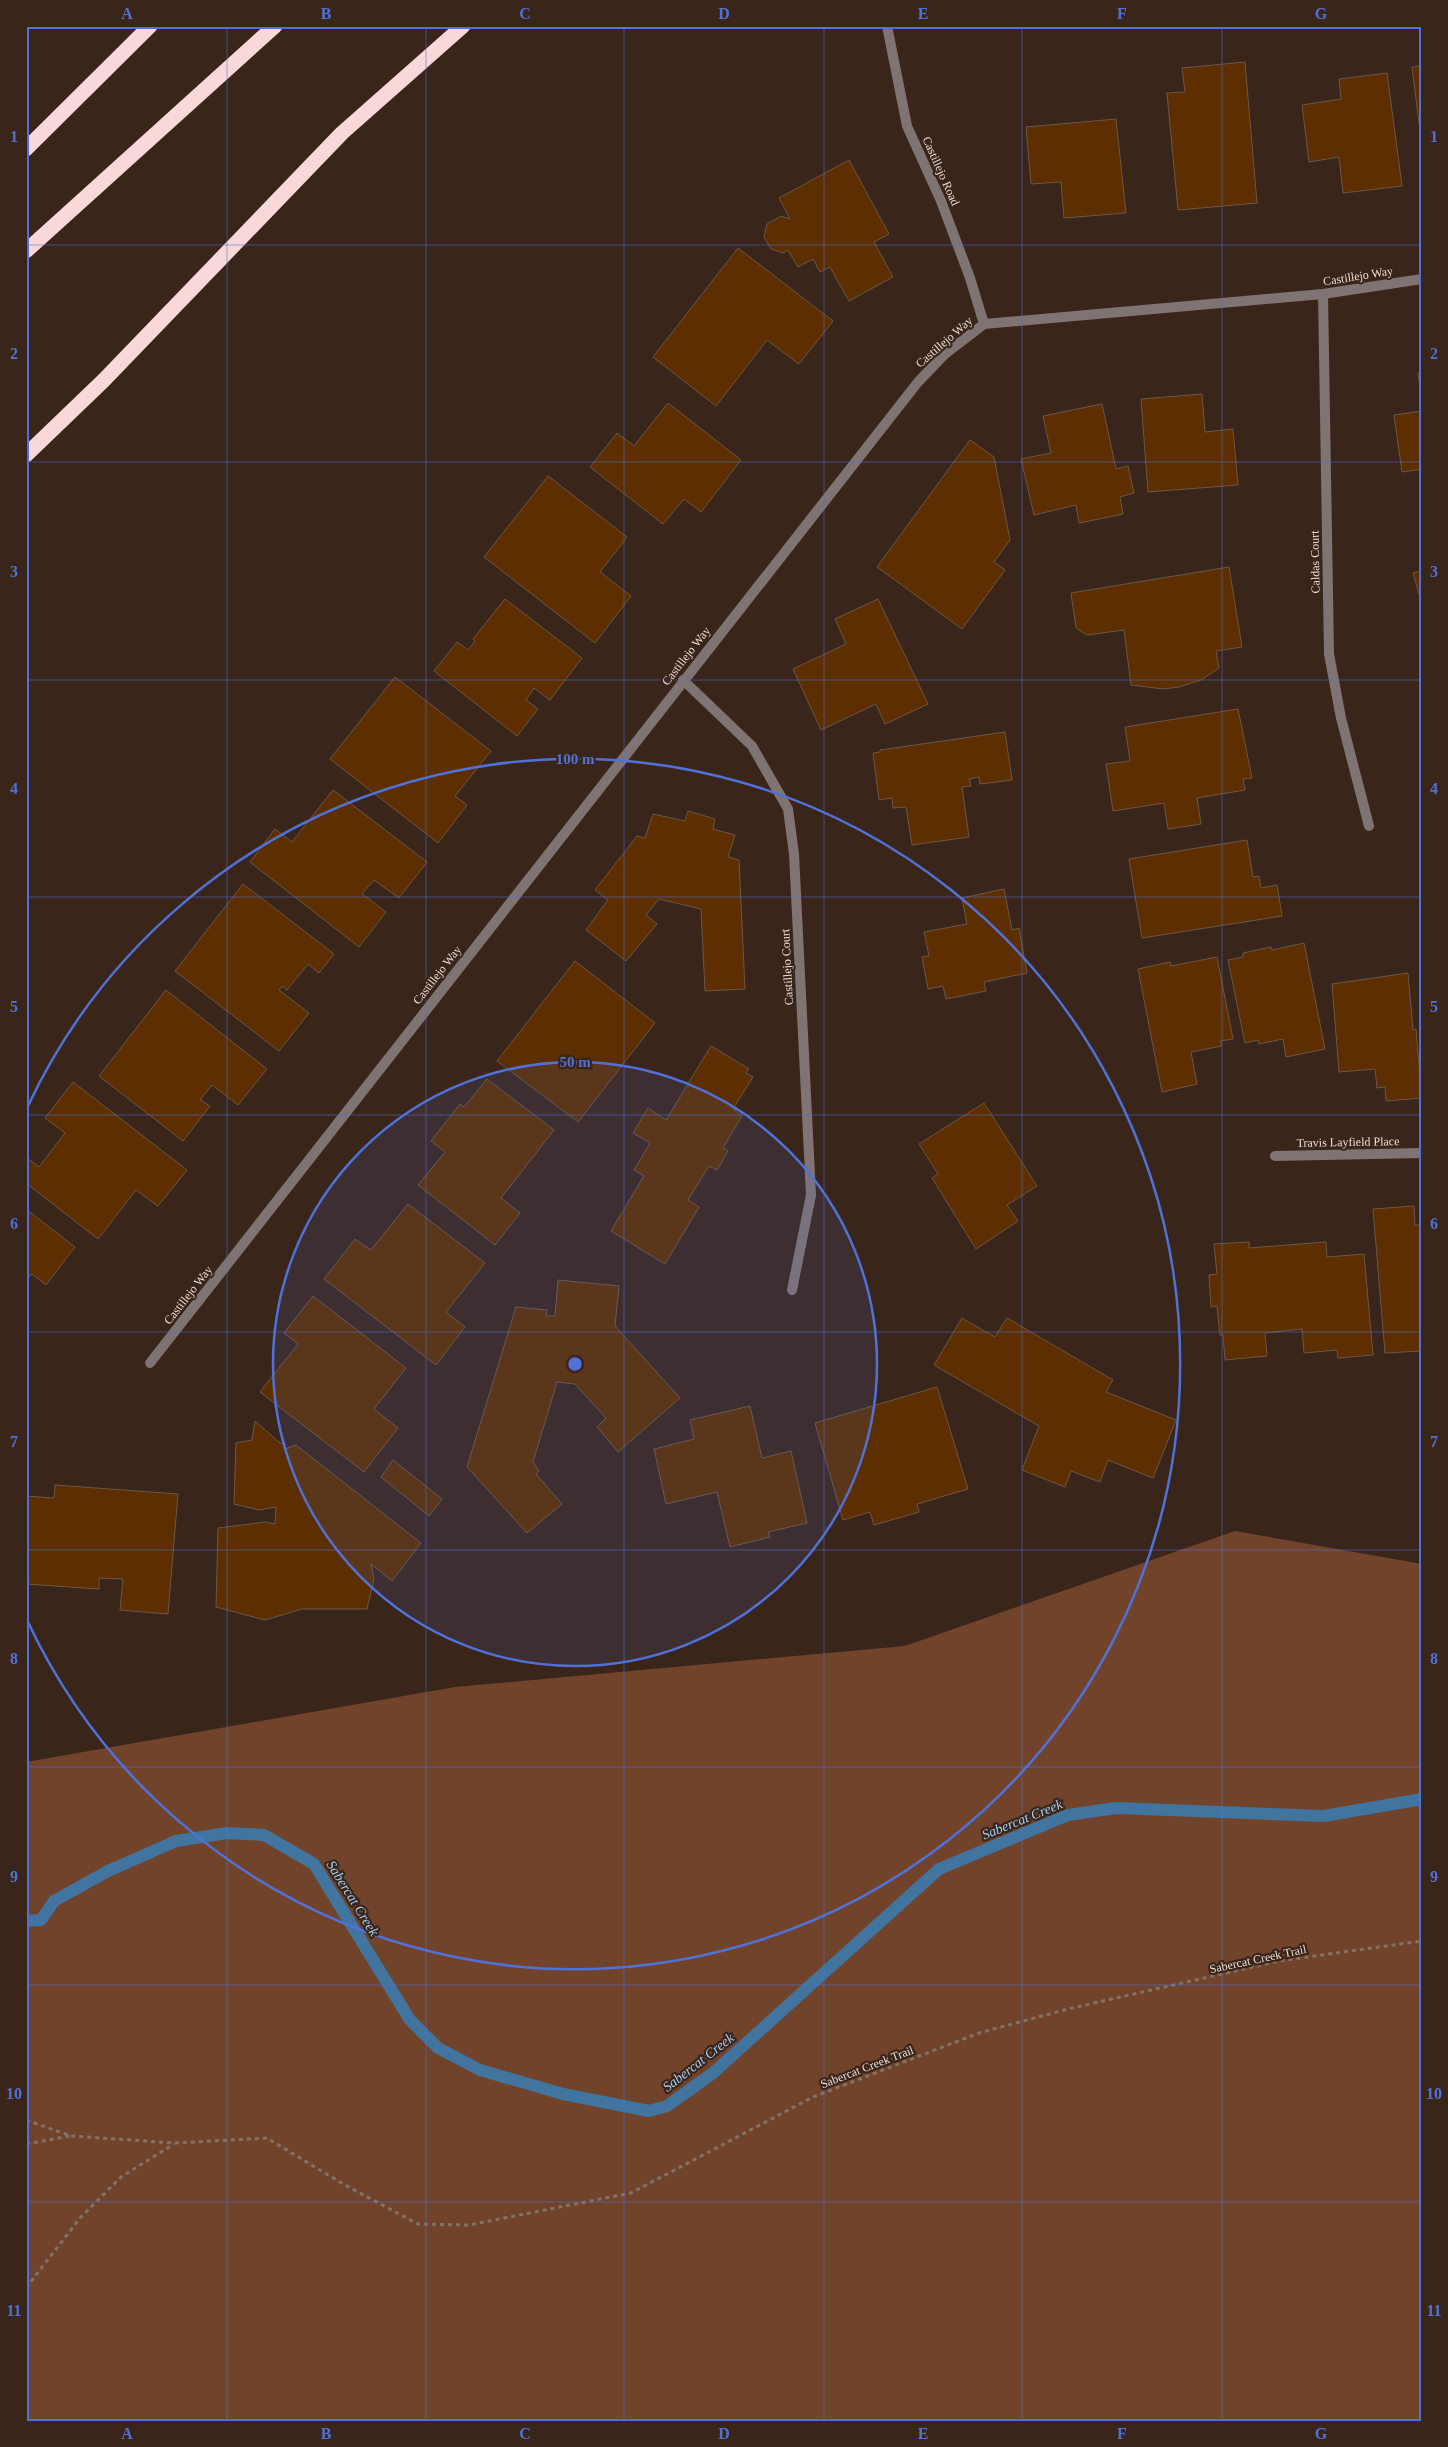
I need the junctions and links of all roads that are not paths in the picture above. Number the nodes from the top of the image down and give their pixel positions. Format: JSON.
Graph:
{"nodes":[{"id":1,"x":150,"y":26,"type":"edge"},
{"id":2,"x":275,"y":26,"type":"edge"},
{"id":3,"x":463,"y":26,"type":"edge"},
{"id":4,"x":886,"y":26,"type":"edge"},
{"id":5,"x":26,"y":149,"type":"edge"},
{"id":6,"x":26,"y":251,"type":"edge"},
{"id":7,"x":1422,"y":279,"type":"edge"},
{"id":8,"x":1323,"y":294,"type":"junction"},
{"id":9,"x":984,"y":324,"type":"junction"},
{"id":10,"x":26,"y":455,"type":"edge"},
{"id":11,"x":683,"y":680,"type":"junction"},
{"id":12,"x":1369,"y":826,"type":"dead end"},
{"id":13,"x":1422,"y":1153,"type":"edge"},
{"id":14,"x":1274,"y":1156,"type":"dead end"},
{"id":15,"x":792,"y":1290,"type":"dead end"},
{"id":16,"x":150,"y":1364,"type":"dead end"}],
"edges":[{"from":1,"to":5,"type":"highway"},
{"from":2,"to":6,"type":"highway"},
{"from":3,"to":10,"type":"highway"},
{"from":4,"to":9,"type":"street","name":"Castillejo Road"},
{"from":7,"to":8,"type":"street","name":"Castillejo Way"},
{"from":8,"to":9,"type":"street","name":"Castillejo Way"},
{"from":8,"to":12,"type":"street","name":"Caldas Court"},
{"from":9,"to":11,"type":"street","name":"Castillejo Way"},
{"from":11,"to":15,"type":"street","name":"Castillejo Court"},
{"from":11,"to":16,"type":"street","name":"Castillejo Way"},
{"from":13,"to":14,"type":"street","name":"Travis Layfield Place"}]}
